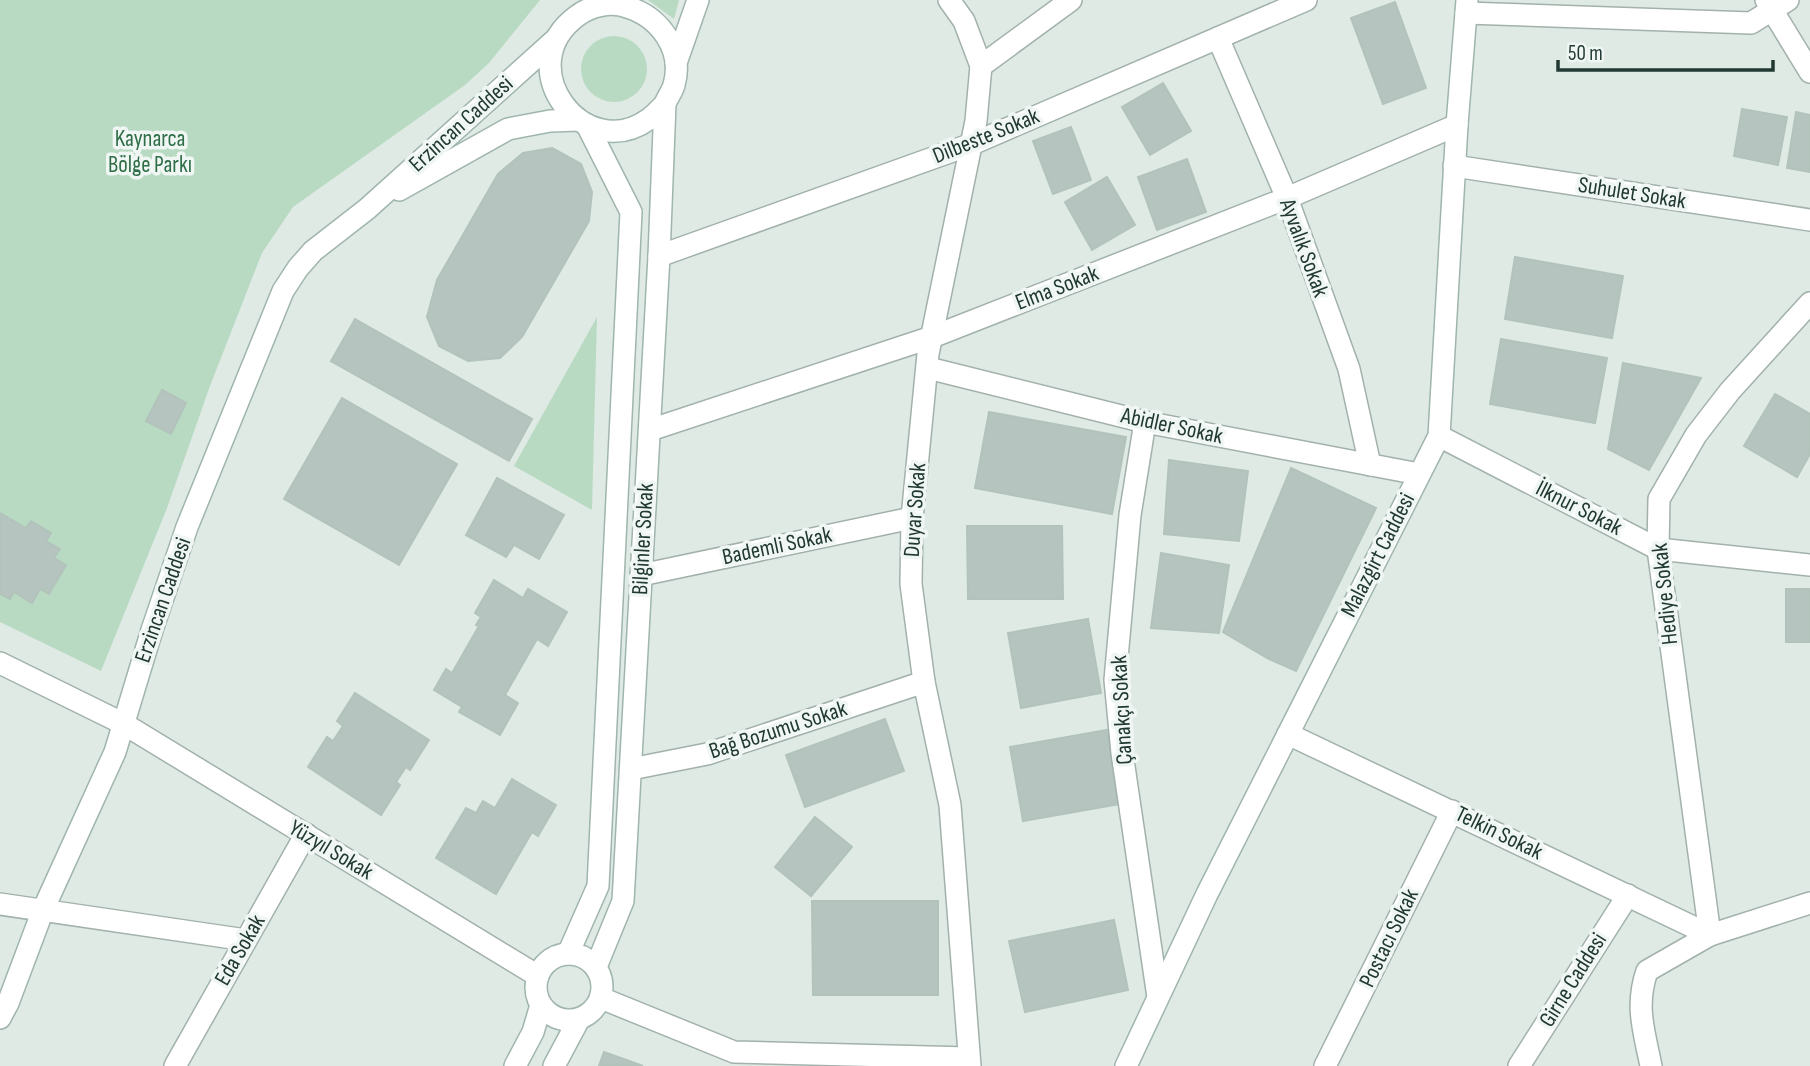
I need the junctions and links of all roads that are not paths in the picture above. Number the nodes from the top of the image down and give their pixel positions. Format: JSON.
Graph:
{"nodes":[{"id":1,"x":698,"y":0,"type":"edge"},
{"id":2,"x":949,"y":0,"type":"edge"},
{"id":3,"x":1071,"y":0,"type":"edge"},
{"id":4,"x":1307,"y":0,"type":"edge"},
{"id":5,"x":1776,"y":3,"type":"edge"},
{"id":6,"x":587,"y":6,"type":"edge"},
{"id":7,"x":1467,"y":7,"type":"edge"},
{"id":8,"x":1218,"y":38,"type":"junction"},
{"id":9,"x":556,"y":39,"type":"junction"},
{"id":10,"x":676,"y":63,"type":"junction"},
{"id":11,"x":981,"y":66,"type":"junction"},
{"id":12,"x":1810,"y":72,"type":"edge"},
{"id":13,"x":664,"y":104,"type":"junction"},
{"id":14,"x":583,"y":122,"type":"junction"},
{"id":15,"x":1457,"y":125,"type":"junction"},
{"id":16,"x":972,"y":144,"type":"junction"},
{"id":17,"x":1454,"y":166,"type":"junction"},
{"id":18,"x":1287,"y":198,"type":"junction"},
{"id":19,"x":367,"y":209,"type":"junction"},
{"id":20,"x":1810,"y":220,"type":"edge"},
{"id":21,"x":659,"y":256,"type":"junction"},
{"id":22,"x":1810,"y":303,"type":"edge"},
{"id":23,"x":932,"y":337,"type":"junction"},
{"id":24,"x":928,"y":368,"type":"junction"},
{"id":25,"x":1146,"y":422,"type":"junction"},
{"id":26,"x":650,"y":430,"type":"junction"},
{"id":27,"x":1439,"y":436,"type":"junction"},
{"id":28,"x":1370,"y":465,"type":"junction"},
{"id":29,"x":1419,"y":474,"type":"junction"},
{"id":30,"x":912,"y":518,"type":"junction"},
{"id":31,"x":1658,"y":549,"type":"junction"},
{"id":32,"x":1810,"y":565,"type":"edge"},
{"id":33,"x":641,"y":575,"type":"junction"},
{"id":34,"x":0,"y":663,"type":"edge"},
{"id":35,"x":924,"y":682,"type":"junction"},
{"id":36,"x":124,"y":724,"type":"junction"},
{"id":37,"x":1288,"y":734,"type":"junction"},
{"id":38,"x":631,"y":769,"type":"junction"},
{"id":39,"x":1452,"y":811,"type":"junction"},
{"id":40,"x":306,"y":835,"type":"junction"},
{"id":41,"x":1628,"y":895,"type":"junction"},
{"id":42,"x":1810,"y":903,"type":"edge"},
{"id":43,"x":0,"y":904,"type":"edge"},
{"id":44,"x":43,"y":910,"type":"junction"},
{"id":45,"x":1710,"y":935,"type":"junction"},
{"id":46,"x":246,"y":940,"type":"junction"},
{"id":47,"x":568,"y":954,"type":"junction"},
{"id":48,"x":596,"y":967,"type":"junction"},
{"id":49,"x":538,"y":976,"type":"junction"},
{"id":50,"x":1158,"y":997,"type":"junction"},
{"id":51,"x":601,"y":998,"type":"junction"},
{"id":52,"x":541,"y":1005,"type":"junction"},
{"id":53,"x":0,"y":1018,"type":"edge"},
{"id":54,"x":579,"y":1019,"type":"junction"},
{"id":55,"x":970,"y":1062,"type":"edge"},
{"id":56,"x":175,"y":1066,"type":"edge"},
{"id":57,"x":515,"y":1066,"type":"edge"},
{"id":58,"x":554,"y":1066,"type":"edge"},
{"id":59,"x":1126,"y":1066,"type":"edge"},
{"id":60,"x":1325,"y":1066,"type":"edge"},
{"id":61,"x":1519,"y":1066,"type":"edge"},
{"id":62,"x":1651,"y":1066,"type":"edge"}],
"edges":[{"from":1,"to":10,"type":"street"},
{"from":2,"to":11,"type":"street"},
{"from":3,"to":11,"type":"street"},
{"from":4,"to":8,"type":"street","name":"Dilbeste Sokak"},
{"from":5,"to":7,"type":"street"},
{"from":5,"to":12,"type":"street"},
{"from":6,"to":9,"type":"street","name":"Erzincan Caddesi"},
{"from":6,"to":10,"type":"street","name":"Erzincan Caddesi"},
{"from":7,"to":15,"type":"street","name":"Malazgirt Caddesi"},
{"from":8,"to":16,"type":"street","name":"Dilbeste Sokak"},
{"from":8,"to":18,"type":"street","name":"Ayvalık Sokak"},
{"from":9,"to":14,"type":"street","name":"Erzincan Caddesi"},
{"from":9,"to":19,"type":"street","name":"Erzincan Caddesi"},
{"from":10,"to":13,"type":"street"},
{"from":11,"to":16,"type":"street","name":"Duyar Sokak"},
{"from":13,"to":14,"type":"street","name":"Erzincan Caddesi"},
{"from":13,"to":21,"type":"street","name":"Bilginler Sokak"},
{"from":14,"to":19,"type":"street","name":"Erzincan Caddesi"},
{"from":14,"to":47,"type":"street","name":"Bilginler Sokak"},
{"from":15,"to":17,"type":"street","name":"Malazgirt Caddesi"},
{"from":15,"to":18,"type":"street","name":"Elma Sokak"},
{"from":16,"to":21,"type":"street","name":"Dilbeste Sokak"},
{"from":16,"to":23,"type":"street","name":"Duyar Sokak"},
{"from":17,"to":20,"type":"street","name":"Suhulet Sokak"},
{"from":17,"to":27,"type":"street","name":"Malazgirt Caddesi"},
{"from":18,"to":23,"type":"street","name":"Elma Sokak"},
{"from":18,"to":28,"type":"street","name":"Ayvalık Sokak"},
{"from":19,"to":36,"type":"street","name":"Erzincan Caddesi"},
{"from":21,"to":26,"type":"street","name":"Bilginler Sokak"},
{"from":22,"to":31,"type":"street","name":"Hediye Sokak"},
{"from":23,"to":24,"type":"street","name":"Duyar Sokak"},
{"from":23,"to":26,"type":"street","name":"Elma Sokak"},
{"from":24,"to":25,"type":"street","name":"Abidler Sokak"},
{"from":24,"to":30,"type":"street","name":"Duyar Sokak"},
{"from":25,"to":28,"type":"street","name":"Abidler Sokak"},
{"from":25,"to":50,"type":"street","name":"Çanakçı Sokak"},
{"from":26,"to":33,"type":"street","name":"Bilginler Sokak"},
{"from":27,"to":29,"type":"street","name":"Malazgirt Caddesi"},
{"from":27,"to":31,"type":"street","name":"İlknur Sokak"},
{"from":28,"to":29,"type":"street","name":"Abidler Sokak"},
{"from":29,"to":37,"type":"street","name":"Malazgirt Caddesi"},
{"from":30,"to":33,"type":"street","name":"Bademli Sokak"},
{"from":30,"to":35,"type":"street","name":"Duyar Sokak"},
{"from":31,"to":32,"type":"street","name":"İlknur Sokak"},
{"from":31,"to":45,"type":"street","name":"Hediye Sokak"},
{"from":33,"to":38,"type":"street","name":"Bilginler Sokak"},
{"from":34,"to":36,"type":"street","name":"Yüzyıl Sokak"},
{"from":35,"to":38,"type":"street","name":"Bağ Bozumu Sokak"},
{"from":35,"to":55,"type":"street","name":"Duyar Sokak"},
{"from":36,"to":40,"type":"street","name":"Yüzyıl Sokak"},
{"from":36,"to":44,"type":"street","name":"Erzincan Caddesi"},
{"from":37,"to":39,"type":"street","name":"Telkin Sokak"},
{"from":37,"to":50,"type":"street","name":"Malazgirt Caddesi"},
{"from":38,"to":48,"type":"street","name":"Bilginler Sokak"},
{"from":39,"to":41,"type":"street","name":"Telkin Sokak"},
{"from":39,"to":60,"type":"street","name":"Postacı Sokak"},
{"from":40,"to":46,"type":"street","name":"Eda Sokak"},
{"from":40,"to":49,"type":"street","name":"Yüzyıl Sokak"},
{"from":41,"to":45,"type":"street","name":"Telkin Sokak"},
{"from":41,"to":61,"type":"street","name":"Girne Caddesi"},
{"from":42,"to":45,"type":"street"},
{"from":43,"to":44,"type":"street"},
{"from":44,"to":46,"type":"street"},
{"from":44,"to":53,"type":"street","name":"Erzincan Caddesi"},
{"from":45,"to":62,"type":"street"},
{"from":46,"to":56,"type":"street","name":"Eda Sokak"},
{"from":47,"to":48,"type":"street"},
{"from":47,"to":49,"type":"street"},
{"from":48,"to":51,"type":"street"},
{"from":49,"to":52,"type":"street"},
{"from":50,"to":59,"type":"street","name":"Malazgirt Caddesi"},
{"from":51,"to":54,"type":"street"},
{"from":51,"to":55,"type":"street"},
{"from":52,"to":54,"type":"street"},
{"from":52,"to":57,"type":"street"},
{"from":54,"to":58,"type":"street"}]}
